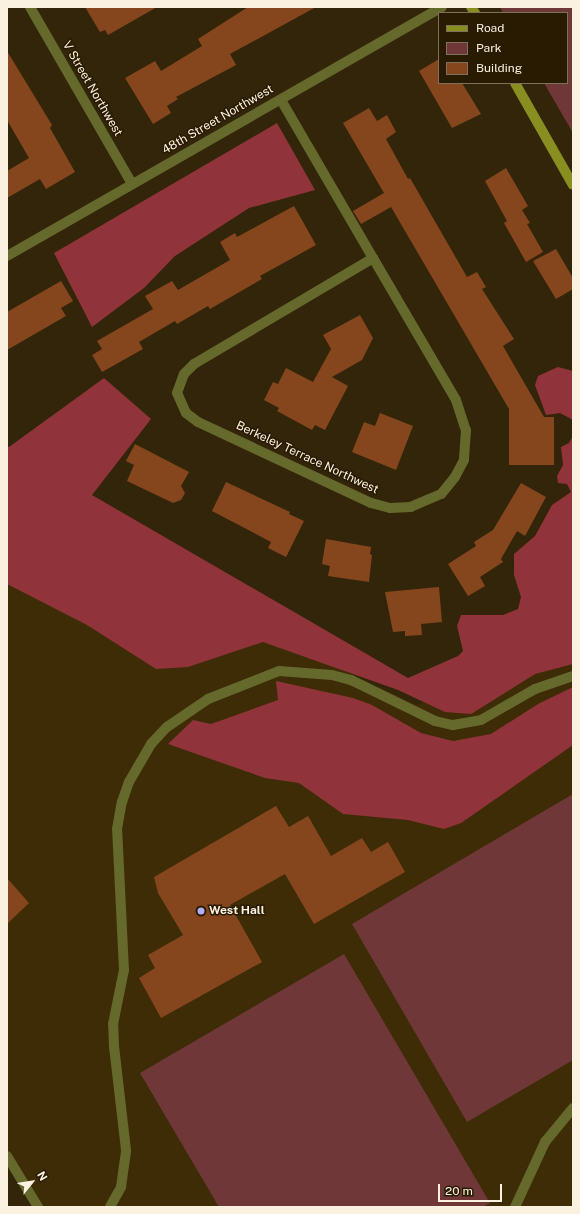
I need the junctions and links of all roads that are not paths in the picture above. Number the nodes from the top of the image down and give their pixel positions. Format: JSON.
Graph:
{"nodes":[{"id":1,"x":30,"y":7,"type":"edge"},
{"id":2,"x":442,"y":7,"type":"edge"},
{"id":3,"x":516,"y":84,"type":"edge"},
{"id":4,"x":281,"y":100,"type":"junction"},
{"id":5,"x":132,"y":184,"type":"junction"},
{"id":6,"x":573,"y":185,"type":"edge"},
{"id":7,"x":7,"y":256,"type":"edge"},
{"id":8,"x":373,"y":258,"type":"junction"},
{"id":9,"x":573,"y":676,"type":"edge"},
{"id":10,"x":573,"y":1108,"type":"edge"},
{"id":11,"x":7,"y":1156,"type":"edge"},
{"id":12,"x":38,"y":1207,"type":"edge"},
{"id":13,"x":110,"y":1207,"type":"edge"},
{"id":14,"x":515,"y":1207,"type":"edge"}],
"edges":[{"from":1,"to":5,"type":"street","name":"V Street Northwest"},
{"from":2,"to":4,"type":"street","name":"48th Street Northwest"},
{"from":3,"to":6,"type":"street"},
{"from":4,"to":5,"type":"street","name":"48th Street Northwest"},
{"from":4,"to":8,"type":"street","name":"Berkeley Terrace Northwest"},
{"from":5,"to":7,"type":"street","name":"48th Street Northwest"},
{"from":8,"to":8,"type":"street","name":"Berkeley Terrace Northwest"},
{"from":9,"to":13,"type":"street"},
{"from":10,"to":14,"type":"street"},
{"from":11,"to":12,"type":"street"}]}
